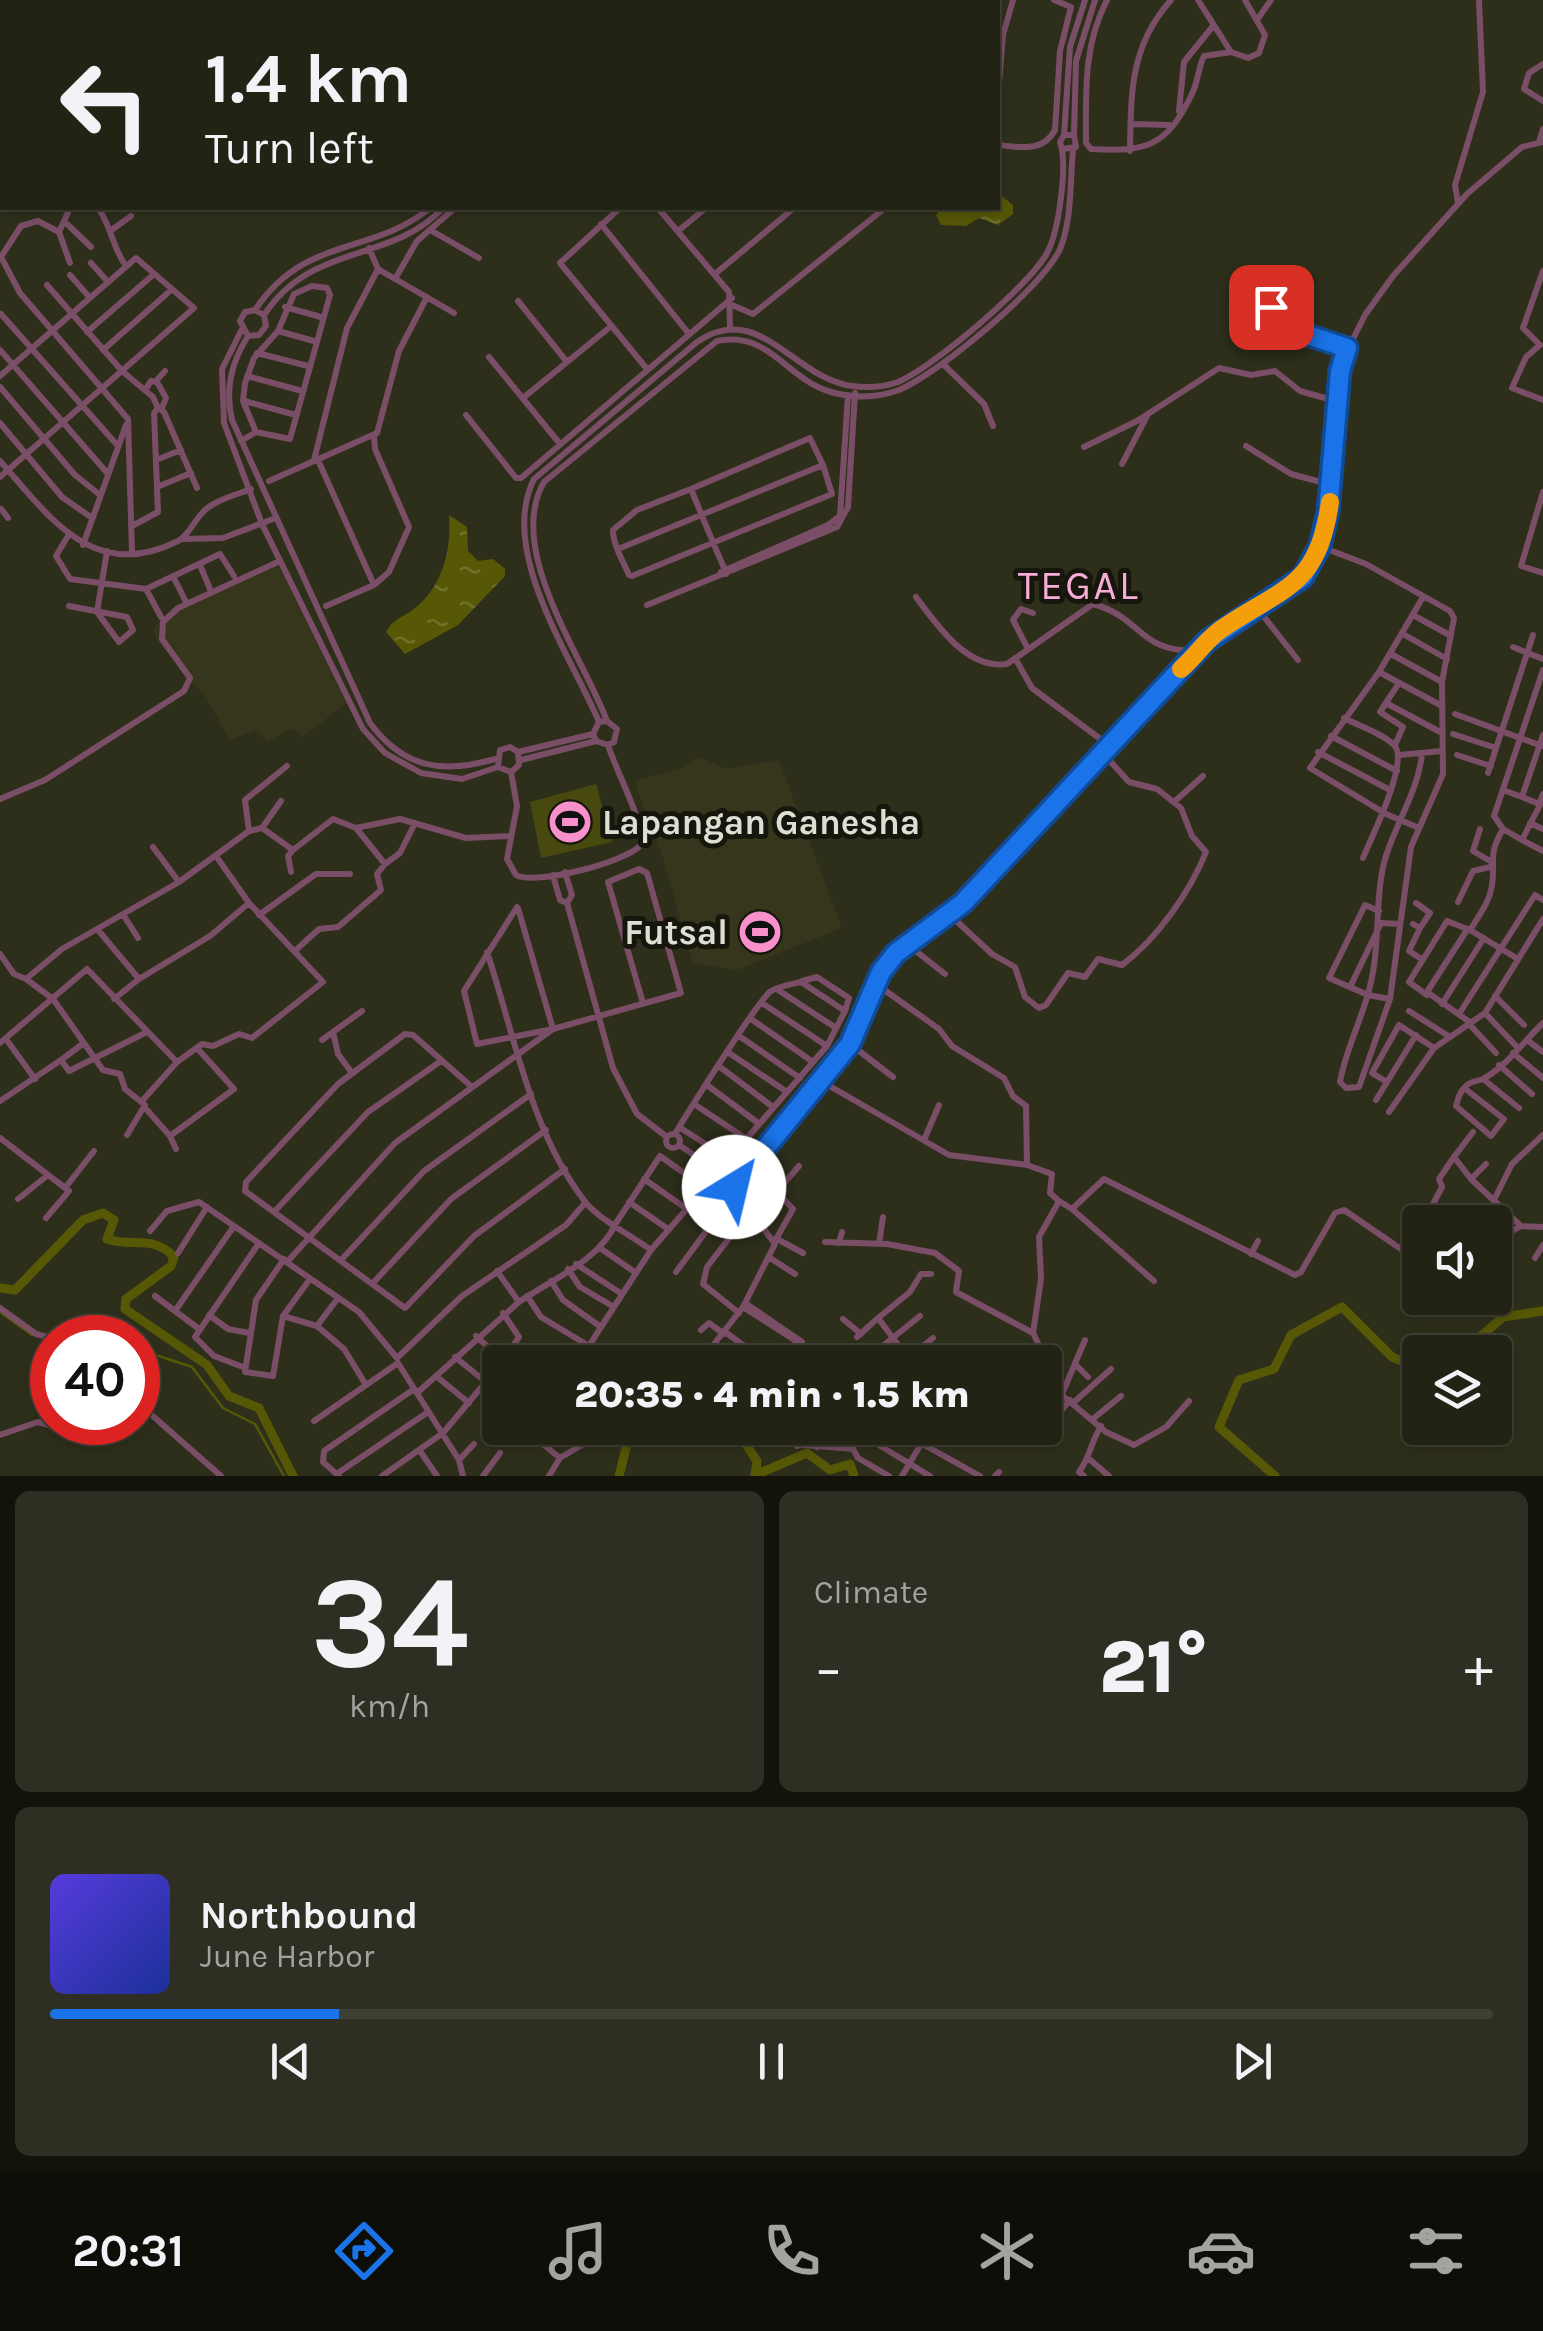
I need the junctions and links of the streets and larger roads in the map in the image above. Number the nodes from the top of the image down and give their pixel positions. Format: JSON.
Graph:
{"nodes":[{"id":1,"x":1014,"y":0,"type":"edge"},
{"id":2,"x":1054,"y":0,"type":"edge"},
{"id":3,"x":1086,"y":0,"type":"edge"},
{"id":4,"x":1095,"y":0,"type":"edge"},
{"id":5,"x":1107,"y":0,"type":"edge"},
{"id":6,"x":1172,"y":0,"type":"edge"},
{"id":7,"x":1198,"y":0,"type":"edge"},
{"id":8,"x":1245,"y":0,"type":"edge"},
{"id":9,"x":1271,"y":0,"type":"edge"},
{"id":10,"x":1479,"y":0,"type":"edge"},
{"id":11,"x":1072,"y":3,"type":"edge"},
{"id":12,"x":1257,"y":20,"type":"junction"},
{"id":13,"x":1213,"y":26,"type":"junction"},
{"id":14,"x":1190,"y":51,"type":"junction"},
{"id":15,"x":1231,"y":52,"type":"junction"},
{"id":16,"x":1000,"y":56,"type":"edge"},
{"id":17,"x":1202,"y":58,"type":"junction"},
{"id":18,"x":1543,"y":64,"type":"edge"},
{"id":19,"x":1543,"y":101,"type":"edge"},
{"id":20,"x":1180,"y":112,"type":"junction"},
{"id":21,"x":1130,"y":124,"type":"junction"},
{"id":22,"x":1170,"y":125,"type":"junction"},
{"id":23,"x":1543,"y":129,"type":"edge"},
{"id":24,"x":1064,"y":135,"type":"junction"},
{"id":25,"x":1074,"y":136,"type":"junction"},
{"id":26,"x":1050,"y":139,"type":"junction"},
{"id":27,"x":1541,"y":142,"type":"edge"},
{"id":28,"x":1000,"y":145,"type":"edge"},
{"id":29,"x":1062,"y":147,"type":"junction"},
{"id":30,"x":1073,"y":150,"type":"junction"},
{"id":31,"x":1130,"y":151,"type":"junction"},
{"id":32,"x":1458,"y":204,"type":"junction"},
{"id":33,"x":69,"y":210,"type":"edge"},
{"id":34,"x":100,"y":210,"type":"edge"},
{"id":35,"x":427,"y":210,"type":"edge"},
{"id":36,"x":440,"y":210,"type":"edge"},
{"id":37,"x":454,"y":210,"type":"edge"},
{"id":38,"x":618,"y":210,"type":"edge"},
{"id":39,"x":660,"y":210,"type":"edge"},
{"id":40,"x":704,"y":210,"type":"edge"},
{"id":41,"x":792,"y":210,"type":"edge"},
{"id":42,"x":883,"y":210,"type":"edge"},
{"id":43,"x":130,"y":216,"type":"dead end"},
{"id":44,"x":66,"y":223,"type":"junction"},
{"id":45,"x":601,"y":224,"type":"junction"},
{"id":46,"x":113,"y":228,"type":"junction"},
{"id":47,"x":432,"y":231,"type":"junction"},
{"id":48,"x":678,"y":231,"type":"junction"},
{"id":49,"x":59,"y":232,"type":"junction"},
{"id":50,"x":2,"y":243,"type":"edge"},
{"id":51,"x":91,"y":247,"type":"dead end"},
{"id":52,"x":369,"y":248,"type":"junction"},
{"id":53,"x":1,"y":257,"type":"edge"},
{"id":54,"x":479,"y":258,"type":"dead end"},
{"id":55,"x":70,"y":262,"type":"dead end"},
{"id":56,"x":91,"y":264,"type":"dead end"},
{"id":57,"x":126,"y":266,"type":"junction"},
{"id":58,"x":378,"y":269,"type":"junction"},
{"id":59,"x":1543,"y":271,"type":"edge"},
{"id":60,"x":715,"y":274,"type":"junction"},
{"id":61,"x":70,"y":275,"type":"dead end"},
{"id":62,"x":153,"y":275,"type":"junction"},
{"id":63,"x":395,"y":278,"type":"junction"},
{"id":64,"x":108,"y":282,"type":"junction"},
{"id":65,"x":47,"y":286,"type":"dead end"},
{"id":66,"x":170,"y":291,"type":"junction"},
{"id":67,"x":427,"y":297,"type":"junction"},
{"id":68,"x":90,"y":298,"type":"junction"},
{"id":69,"x":1260,"y":300,"type":"dead end"},
{"id":70,"x":518,"y":301,"type":"dead end"},
{"id":71,"x":732,"y":302,"type":"junction"},
{"id":72,"x":286,"y":307,"type":"junction"},
{"id":73,"x":255,"y":310,"type":"junction"},
{"id":74,"x":72,"y":313,"type":"junction"},
{"id":75,"x":454,"y":313,"type":"dead end"},
{"id":76,"x":1,"y":314,"type":"edge"},
{"id":77,"x":264,"y":316,"type":"junction"},
{"id":78,"x":320,"y":316,"type":"junction"},
{"id":79,"x":610,"y":327,"type":"junction"},
{"id":80,"x":730,"y":328,"type":"junction"},
{"id":81,"x":54,"y":329,"type":"junction"},
{"id":82,"x":87,"y":332,"type":"junction"},
{"id":83,"x":278,"y":332,"type":"junction"},
{"id":84,"x":245,"y":334,"type":"junction"},
{"id":85,"x":689,"y":334,"type":"junction"},
{"id":86,"x":314,"y":341,"type":"junction"},
{"id":87,"x":1347,"y":348,"type":"junction"},
{"id":88,"x":30,"y":349,"type":"junction"},
{"id":89,"x":0,"y":350,"type":"edge"},
{"id":90,"x":103,"y":350,"type":"junction"},
{"id":91,"x":257,"y":353,"type":"junction"},
{"id":92,"x":489,"y":357,"type":"dead end"},
{"id":93,"x":567,"y":362,"type":"junction"},
{"id":94,"x":943,"y":364,"type":"junction"},
{"id":95,"x":13,"y":365,"type":"junction"},
{"id":96,"x":308,"y":366,"type":"junction"},
{"id":97,"x":647,"y":369,"type":"junction"},
{"id":98,"x":164,"y":371,"type":"dead end"},
{"id":99,"x":122,"y":372,"type":"junction"},
{"id":100,"x":0,"y":376,"type":"edge"},
{"id":101,"x":247,"y":376,"type":"junction"},
{"id":102,"x":156,"y":381,"type":"junction"},
{"id":103,"x":0,"y":387,"type":"edge"},
{"id":104,"x":857,"y":387,"type":"junction"},
{"id":105,"x":102,"y":389,"type":"junction"},
{"id":106,"x":145,"y":390,"type":"junction"},
{"id":107,"x":302,"y":391,"type":"junction"},
{"id":108,"x":851,"y":396,"type":"junction"},
{"id":109,"x":523,"y":398,"type":"junction"},
{"id":110,"x":1543,"y":400,"type":"edge"},
{"id":111,"x":243,"y":401,"type":"junction"},
{"id":112,"x":1338,"y":402,"type":"junction"},
{"id":113,"x":81,"y":408,"type":"junction"},
{"id":114,"x":160,"y":408,"type":"junction"},
{"id":115,"x":296,"y":415,"type":"junction"},
{"id":116,"x":466,"y":415,"type":"dead end"},
{"id":117,"x":1147,"y":415,"type":"junction"},
{"id":118,"x":128,"y":419,"type":"junction"},
{"id":119,"x":63,"y":423,"type":"junction"},
{"id":120,"x":0,"y":424,"type":"edge"},
{"id":121,"x":993,"y":426,"type":"dead end"},
{"id":122,"x":172,"y":429,"type":"junction"},
{"id":123,"x":256,"y":432,"type":"junction"},
{"id":124,"x":374,"y":435,"type":"junction"},
{"id":125,"x":155,"y":436,"type":"junction"},
{"id":126,"x":45,"y":439,"type":"junction"},
{"id":127,"x":241,"y":442,"type":"junction"},
{"id":128,"x":560,"y":444,"type":"junction"},
{"id":129,"x":118,"y":446,"type":"junction"},
{"id":130,"x":1246,"y":446,"type":"dead end"},
{"id":131,"x":1084,"y":447,"type":"dead end"},
{"id":132,"x":180,"y":450,"type":"junction"},
{"id":133,"x":27,"y":454,"type":"junction"},
{"id":134,"x":156,"y":460,"type":"junction"},
{"id":135,"x":316,"y":460,"type":"junction"},
{"id":136,"x":0,"y":461,"type":"edge"},
{"id":137,"x":1122,"y":464,"type":"dead end"},
{"id":138,"x":823,"y":465,"type":"junction"},
{"id":139,"x":8,"y":470,"type":"junction"},
{"id":140,"x":191,"y":473,"type":"junction"},
{"id":141,"x":108,"y":474,"type":"junction"},
{"id":142,"x":0,"y":478,"type":"edge"},
{"id":143,"x":269,"y":481,"type":"dead end"},
{"id":144,"x":1332,"y":485,"type":"junction"},
{"id":145,"x":258,"y":486,"type":"junction"},
{"id":146,"x":157,"y":487,"type":"junction"},
{"id":147,"x":197,"y":488,"type":"dead end"},
{"id":148,"x":249,"y":489,"type":"junction"},
{"id":149,"x":690,"y":489,"type":"junction"},
{"id":150,"x":1543,"y":492,"type":"edge"},
{"id":151,"x":100,"y":495,"type":"junction"},
{"id":152,"x":0,"y":509,"type":"edge"},
{"id":153,"x":702,"y":516,"type":"junction"},
{"id":154,"x":8,"y":518,"type":"dead end"},
{"id":155,"x":92,"y":518,"type":"junction"},
{"id":156,"x":274,"y":518,"type":"junction"},
{"id":157,"x":262,"y":524,"type":"junction"},
{"id":158,"x":132,"y":526,"type":"junction"},
{"id":159,"x":68,"y":536,"type":"junction"},
{"id":160,"x":182,"y":539,"type":"junction"},
{"id":161,"x":713,"y":542,"type":"junction"},
{"id":162,"x":82,"y":545,"type":"junction"},
{"id":163,"x":1320,"y":546,"type":"junction"},
{"id":164,"x":618,"y":549,"type":"junction"},
{"id":165,"x":107,"y":550,"type":"junction"},
{"id":166,"x":132,"y":552,"type":"junction"},
{"id":167,"x":280,"y":560,"type":"junction"},
{"id":168,"x":200,"y":565,"type":"junction"},
{"id":169,"x":725,"y":572,"type":"junction"},
{"id":170,"x":1543,"y":574,"type":"edge"},
{"id":171,"x":173,"y":576,"type":"junction"},
{"id":172,"x":234,"y":576,"type":"dead end"},
{"id":173,"x":374,"y":584,"type":"junction"},
{"id":174,"x":102,"y":585,"type":"junction"},
{"id":175,"x":146,"y":589,"type":"junction"},
{"id":176,"x":210,"y":589,"type":"dead end"},
{"id":177,"x":1423,"y":597,"type":"junction"},
{"id":178,"x":916,"y":598,"type":"dead end"},
{"id":179,"x":185,"y":600,"type":"dead end"},
{"id":180,"x":69,"y":606,"type":"dead end"},
{"id":181,"x":326,"y":606,"type":"dead end"},
{"id":182,"x":1257,"y":608,"type":"junction"},
{"id":183,"x":97,"y":612,"type":"junction"},
{"id":184,"x":1033,"y":614,"type":"dead end"},
{"id":185,"x":1413,"y":615,"type":"junction"},
{"id":186,"x":161,"y":617,"type":"dead end"},
{"id":187,"x":323,"y":626,"type":"junction"},
{"id":188,"x":314,"y":630,"type":"junction"},
{"id":189,"x":1403,"y":634,"type":"junction"},
{"id":190,"x":1534,"y":635,"type":"dead end"},
{"id":191,"x":1451,"y":636,"type":"junction"},
{"id":192,"x":1028,"y":647,"type":"junction"},
{"id":193,"x":1513,"y":647,"type":"dead end"},
{"id":194,"x":1202,"y":650,"type":"junction"},
{"id":195,"x":1528,"y":653,"type":"junction"},
{"id":196,"x":1390,"y":654,"type":"junction"},
{"id":197,"x":1015,"y":658,"type":"junction"},
{"id":198,"x":1446,"y":659,"type":"junction"},
{"id":199,"x":1543,"y":659,"type":"edge"},
{"id":200,"x":1298,"y":660,"type":"dead end"},
{"id":201,"x":1543,"y":670,"type":"edge"},
{"id":202,"x":1379,"y":672,"type":"junction"},
{"id":203,"x":1442,"y":682,"type":"junction"},
{"id":204,"x":1399,"y":683,"type":"junction"},
{"id":205,"x":1386,"y":702,"type":"junction"},
{"id":206,"x":1442,"y":706,"type":"junction"},
{"id":207,"x":1455,"y":714,"type":"dead end"},
{"id":208,"x":1344,"y":718,"type":"junction"},
{"id":209,"x":604,"y":721,"type":"junction"},
{"id":210,"x":1502,"y":730,"type":"junction"},
{"id":211,"x":1442,"y":733,"type":"junction"},
{"id":212,"x":1453,"y":734,"type":"dead end"},
{"id":213,"x":1543,"y":734,"type":"edge"},
{"id":214,"x":1331,"y":736,"type":"junction"},
{"id":215,"x":1521,"y":737,"type":"junction"},
{"id":216,"x":594,"y":738,"type":"junction"},
{"id":217,"x":1107,"y":744,"type":"junction"},
{"id":218,"x":608,"y":745,"type":"junction"},
{"id":219,"x":1394,"y":745,"type":"junction"},
{"id":220,"x":1541,"y":746,"type":"edge"},
{"id":221,"x":1496,"y":748,"type":"junction"},
{"id":222,"x":1101,"y":751,"type":"junction"},
{"id":223,"x":1318,"y":752,"type":"junction"},
{"id":224,"x":1442,"y":752,"type":"junction"},
{"id":225,"x":1422,"y":754,"type":"junction"},
{"id":226,"x":1457,"y":754,"type":"dead end"},
{"id":227,"x":1399,"y":755,"type":"junction"},
{"id":228,"x":520,"y":756,"type":"junction"},
{"id":229,"x":497,"y":763,"type":"junction"},
{"id":230,"x":288,"y":766,"type":"dead end"},
{"id":231,"x":1397,"y":770,"type":"junction"},
{"id":232,"x":511,"y":772,"type":"junction"},
{"id":233,"x":1204,"y":776,"type":"dead end"},
{"id":234,"x":1390,"y":790,"type":"junction"},
{"id":235,"x":1502,"y":790,"type":"junction"},
{"id":236,"x":1543,"y":794,"type":"edge"},
{"id":237,"x":1522,"y":798,"type":"junction"},
{"id":238,"x":0,"y":799,"type":"edge"},
{"id":239,"x":282,"y":801,"type":"dead end"},
{"id":240,"x":1174,"y":802,"type":"junction"},
{"id":241,"x":1541,"y":805,"type":"edge"},
{"id":242,"x":1381,"y":812,"type":"junction"},
{"id":243,"x":1400,"y":821,"type":"junction"},
{"id":244,"x":1530,"y":822,"type":"junction"},
{"id":245,"x":416,"y":823,"type":"junction"},
{"id":246,"x":262,"y":828,"type":"junction"},
{"id":247,"x":356,"y":828,"type":"junction"},
{"id":248,"x":1419,"y":828,"type":"junction"},
{"id":249,"x":1503,"y":828,"type":"junction"},
{"id":250,"x":1480,"y":829,"type":"dead end"},
{"id":251,"x":1543,"y":829,"type":"edge"},
{"id":252,"x":249,"y":831,"type":"junction"},
{"id":253,"x":510,"y":836,"type":"junction"},
{"id":254,"x":1522,"y":840,"type":"junction"},
{"id":255,"x":152,"y":846,"type":"dead end"},
{"id":256,"x":293,"y":850,"type":"junction"},
{"id":257,"x":1543,"y":851,"type":"edge"},
{"id":258,"x":216,"y":856,"type":"junction"},
{"id":259,"x":1363,"y":858,"type":"dead end"},
{"id":260,"x":384,"y":864,"type":"junction"},
{"id":261,"x":1490,"y":864,"type":"junction"},
{"id":262,"x":291,"y":872,"type":"dead end"},
{"id":263,"x":565,"y":872,"type":"junction"},
{"id":264,"x":350,"y":874,"type":"dead end"},
{"id":265,"x":552,"y":875,"type":"junction"},
{"id":266,"x":179,"y":882,"type":"junction"},
{"id":267,"x":1543,"y":900,"type":"edge"},
{"id":268,"x":1458,"y":902,"type":"dead end"},
{"id":269,"x":250,"y":903,"type":"junction"},
{"id":270,"x":568,"y":903,"type":"junction"},
{"id":271,"x":1416,"y":903,"type":"dead end"},
{"id":272,"x":1379,"y":911,"type":"junction"},
{"id":273,"x":950,"y":915,"type":"junction"},
{"id":274,"x":124,"y":916,"type":"junction"},
{"id":275,"x":259,"y":916,"type":"junction"},
{"id":276,"x":1543,"y":919,"type":"edge"},
{"id":277,"x":1381,"y":922,"type":"junction"},
{"id":278,"x":1400,"y":924,"type":"junction"},
{"id":279,"x":98,"y":930,"type":"junction"},
{"id":280,"x":1468,"y":930,"type":"junction"},
{"id":281,"x":138,"y":938,"type":"dead end"},
{"id":282,"x":1484,"y":938,"type":"junction"},
{"id":283,"x":907,"y":944,"type":"junction"},
{"id":284,"x":1501,"y":948,"type":"junction"},
{"id":285,"x":296,"y":949,"type":"junction"},
{"id":286,"x":488,"y":952,"type":"junction"},
{"id":287,"x":1,"y":958,"type":"edge"},
{"id":288,"x":1518,"y":959,"type":"junction"},
{"id":289,"x":1423,"y":960,"type":"junction"},
{"id":290,"x":945,"y":974,"type":"dead end"},
{"id":291,"x":26,"y":979,"type":"junction"},
{"id":292,"x":139,"y":979,"type":"junction"},
{"id":293,"x":801,"y":982,"type":"junction"},
{"id":294,"x":876,"y":984,"type":"junction"},
{"id":295,"x":1350,"y":987,"type":"junction"},
{"id":296,"x":777,"y":989,"type":"junction"},
{"id":297,"x":1368,"y":995,"type":"junction"},
{"id":298,"x":1427,"y":995,"type":"junction"},
{"id":299,"x":1495,"y":996,"type":"junction"},
{"id":300,"x":53,"y":999,"type":"junction"},
{"id":301,"x":114,"y":999,"type":"junction"},
{"id":302,"x":1390,"y":999,"type":"junction"},
{"id":303,"x":643,"y":1002,"type":"junction"},
{"id":304,"x":762,"y":1003,"type":"junction"},
{"id":305,"x":1442,"y":1004,"type":"junction"},
{"id":306,"x":362,"y":1011,"type":"dead end"},
{"id":307,"x":844,"y":1011,"type":"junction"},
{"id":308,"x":1409,"y":1011,"type":"dead end"},
{"id":309,"x":1485,"y":1013,"type":"junction"},
{"id":310,"x":1458,"y":1014,"type":"junction"},
{"id":311,"x":598,"y":1016,"type":"junction"},
{"id":312,"x":750,"y":1019,"type":"junction"},
{"id":313,"x":1471,"y":1024,"type":"junction"},
{"id":314,"x":1524,"y":1025,"type":"dead end"},
{"id":315,"x":1542,"y":1026,"type":"edge"},
{"id":316,"x":836,"y":1028,"type":"junction"},
{"id":317,"x":553,"y":1029,"type":"junction"},
{"id":318,"x":333,"y":1032,"type":"junction"},
{"id":319,"x":145,"y":1033,"type":"junction"},
{"id":320,"x":1416,"y":1035,"type":"junction"},
{"id":321,"x":739,"y":1036,"type":"junction"},
{"id":322,"x":1450,"y":1037,"type":"junction"},
{"id":323,"x":516,"y":1038,"type":"junction"},
{"id":324,"x":2,"y":1040,"type":"edge"},
{"id":325,"x":322,"y":1040,"type":"dead end"},
{"id":326,"x":1527,"y":1040,"type":"junction"},
{"id":327,"x":84,"y":1043,"type":"junction"},
{"id":328,"x":850,"y":1044,"type":"junction"},
{"id":329,"x":827,"y":1046,"type":"junction"},
{"id":330,"x":198,"y":1048,"type":"junction"},
{"id":331,"x":1434,"y":1048,"type":"junction"},
{"id":332,"x":1515,"y":1050,"type":"junction"},
{"id":333,"x":1543,"y":1052,"type":"edge"},
{"id":334,"x":729,"y":1053,"type":"junction"},
{"id":335,"x":1496,"y":1053,"type":"dead end"},
{"id":336,"x":520,"y":1054,"type":"junction"},
{"id":337,"x":60,"y":1060,"type":"junction"},
{"id":338,"x":96,"y":1060,"type":"junction"},
{"id":339,"x":441,"y":1060,"type":"junction"},
{"id":340,"x":177,"y":1062,"type":"junction"},
{"id":341,"x":813,"y":1062,"type":"junction"},
{"id":342,"x":1498,"y":1065,"type":"junction"},
{"id":343,"x":720,"y":1067,"type":"junction"},
{"id":344,"x":352,"y":1072,"type":"junction"},
{"id":345,"x":894,"y":1076,"type":"dead end"},
{"id":346,"x":800,"y":1078,"type":"junction"},
{"id":347,"x":1483,"y":1078,"type":"junction"},
{"id":348,"x":1543,"y":1078,"type":"edge"},
{"id":349,"x":35,"y":1079,"type":"junction"},
{"id":350,"x":821,"y":1081,"type":"junction"},
{"id":351,"x":1387,"y":1082,"type":"junction"},
{"id":352,"x":708,"y":1085,"type":"junction"},
{"id":353,"x":472,"y":1088,"type":"junction"},
{"id":354,"x":1464,"y":1088,"type":"junction"},
{"id":355,"x":787,"y":1092,"type":"junction"},
{"id":356,"x":531,"y":1094,"type":"junction"},
{"id":357,"x":1532,"y":1094,"type":"dead end"},
{"id":358,"x":1376,"y":1100,"type":"dead end"},
{"id":359,"x":0,"y":1101,"type":"edge"},
{"id":360,"x":142,"y":1101,"type":"junction"},
{"id":361,"x":694,"y":1104,"type":"junction"},
{"id":362,"x":939,"y":1105,"type":"dead end"},
{"id":363,"x":773,"y":1107,"type":"junction"},
{"id":364,"x":1519,"y":1108,"type":"dead end"},
{"id":365,"x":146,"y":1109,"type":"junction"},
{"id":366,"x":1389,"y":1112,"type":"dead end"},
{"id":367,"x":758,"y":1123,"type":"junction"},
{"id":368,"x":546,"y":1130,"type":"junction"},
{"id":369,"x":1473,"y":1132,"type":"dead end"},
{"id":370,"x":128,"y":1135,"type":"dead end"},
{"id":371,"x":1543,"y":1135,"type":"edge"},
{"id":372,"x":170,"y":1136,"type":"junction"},
{"id":373,"x":672,"y":1136,"type":"junction"},
{"id":374,"x":0,"y":1138,"type":"edge"},
{"id":375,"x":745,"y":1138,"type":"junction"},
{"id":376,"x":924,"y":1140,"type":"junction"},
{"id":377,"x":176,"y":1149,"type":"dead end"},
{"id":378,"x":94,"y":1151,"type":"dead end"},
{"id":379,"x":660,"y":1156,"type":"junction"},
{"id":380,"x":1454,"y":1157,"type":"junction"},
{"id":381,"x":1486,"y":1164,"type":"dead end"},
{"id":382,"x":1027,"y":1165,"type":"junction"},
{"id":383,"x":800,"y":1166,"type":"dead end"},
{"id":384,"x":565,"y":1169,"type":"junction"},
{"id":385,"x":48,"y":1176,"type":"junction"},
{"id":386,"x":644,"y":1179,"type":"junction"},
{"id":387,"x":1471,"y":1179,"type":"junction"},
{"id":388,"x":734,"y":1185,"type":"junction"},
{"id":389,"x":65,"y":1188,"type":"junction"},
{"id":390,"x":777,"y":1192,"type":"junction"},
{"id":391,"x":18,"y":1199,"type":"dead end"},
{"id":392,"x":1494,"y":1200,"type":"junction"},
{"id":393,"x":584,"y":1202,"type":"junction"},
{"id":394,"x":630,"y":1202,"type":"junction"},
{"id":395,"x":1058,"y":1202,"type":"junction"},
{"id":396,"x":1433,"y":1205,"type":"edge"},
{"id":397,"x":207,"y":1207,"type":"junction"},
{"id":398,"x":686,"y":1209,"type":"junction"},
{"id":399,"x":1072,"y":1209,"type":"junction"},
{"id":400,"x":274,"y":1212,"type":"junction"},
{"id":401,"x":752,"y":1214,"type":"junction"},
{"id":402,"x":46,"y":1218,"type":"dead end"},
{"id":403,"x":883,"y":1218,"type":"dead end"},
{"id":404,"x":616,"y":1223,"type":"junction"},
{"id":405,"x":234,"y":1226,"type":"junction"},
{"id":406,"x":1521,"y":1226,"type":"junction"},
{"id":407,"x":1543,"y":1227,"type":"edge"},
{"id":408,"x":668,"y":1229,"type":"junction"},
{"id":409,"x":150,"y":1231,"type":"dead end"},
{"id":410,"x":1512,"y":1231,"type":"edge"},
{"id":411,"x":842,"y":1232,"type":"dead end"},
{"id":412,"x":307,"y":1236,"type":"junction"},
{"id":413,"x":776,"y":1240,"type":"junction"},
{"id":414,"x":1258,"y":1241,"type":"dead end"},
{"id":415,"x":826,"y":1242,"type":"dead end"},
{"id":416,"x":259,"y":1243,"type":"junction"},
{"id":417,"x":839,"y":1243,"type":"junction"},
{"id":418,"x":879,"y":1244,"type":"junction"},
{"id":419,"x":1543,"y":1245,"type":"edge"},
{"id":420,"x":600,"y":1248,"type":"junction"},
{"id":421,"x":651,"y":1250,"type":"junction"},
{"id":422,"x":1402,"y":1250,"type":"edge"},
{"id":423,"x":803,"y":1253,"type":"dead end"},
{"id":424,"x":178,"y":1254,"type":"dead end"},
{"id":425,"x":1251,"y":1254,"type":"junction"},
{"id":426,"x":770,"y":1258,"type":"junction"},
{"id":427,"x":1535,"y":1258,"type":"dead end"},
{"id":428,"x":342,"y":1259,"type":"junction"},
{"id":429,"x":286,"y":1260,"type":"junction"},
{"id":430,"x":576,"y":1264,"type":"junction"},
{"id":431,"x":568,"y":1269,"type":"junction"},
{"id":432,"x":497,"y":1270,"type":"junction"},
{"id":433,"x":676,"y":1272,"type":"dead end"},
{"id":434,"x":636,"y":1273,"type":"junction"},
{"id":435,"x":794,"y":1274,"type":"dead end"},
{"id":436,"x":931,"y":1274,"type":"dead end"},
{"id":437,"x":310,"y":1279,"type":"junction"},
{"id":438,"x":551,"y":1280,"type":"junction"},
{"id":439,"x":1154,"y":1281,"type":"dead end"},
{"id":440,"x":373,"y":1283,"type":"junction"},
{"id":441,"x":622,"y":1294,"type":"junction"},
{"id":442,"x":156,"y":1296,"type":"dead end"},
{"id":443,"x":527,"y":1296,"type":"junction"},
{"id":444,"x":338,"y":1298,"type":"junction"},
{"id":445,"x":519,"y":1302,"type":"junction"},
{"id":446,"x":614,"y":1307,"type":"junction"},
{"id":447,"x":742,"y":1307,"type":"junction"},
{"id":448,"x":0,"y":1308,"type":"edge"},
{"id":449,"x":175,"y":1311,"type":"junction"},
{"id":450,"x":503,"y":1313,"type":"junction"},
{"id":451,"x":209,"y":1315,"type":"junction"},
{"id":452,"x":283,"y":1316,"type":"junction"},
{"id":453,"x":920,"y":1316,"type":"dead end"},
{"id":454,"x":878,"y":1318,"type":"junction"},
{"id":455,"x":843,"y":1319,"type":"dead end"},
{"id":456,"x":317,"y":1326,"type":"junction"},
{"id":457,"x":601,"y":1327,"type":"junction"},
{"id":458,"x":199,"y":1329,"type":"junction"},
{"id":459,"x":30,"y":1330,"type":"edge"},
{"id":460,"x":701,"y":1330,"type":"dead end"},
{"id":461,"x":249,"y":1333,"type":"junction"},
{"id":462,"x":724,"y":1333,"type":"junction"},
{"id":463,"x":1033,"y":1334,"type":"junction"},
{"id":464,"x":476,"y":1336,"type":"junction"},
{"id":465,"x":894,"y":1338,"type":"junction"},
{"id":466,"x":934,"y":1338,"type":"dead end"},
{"id":467,"x":1085,"y":1340,"type":"dead end"},
{"id":468,"x":485,"y":1345,"type":"edge"},
{"id":469,"x":513,"y":1345,"type":"edge"},
{"id":470,"x":714,"y":1345,"type":"edge"},
{"id":471,"x":742,"y":1345,"type":"edge"},
{"id":472,"x":800,"y":1345,"type":"edge"},
{"id":473,"x":885,"y":1345,"type":"edge"},
{"id":474,"x":898,"y":1345,"type":"edge"},
{"id":475,"x":925,"y":1345,"type":"edge"},
{"id":476,"x":1037,"y":1345,"type":"edge"},
{"id":477,"x":454,"y":1357,"type":"junction"},
{"id":478,"x":397,"y":1361,"type":"junction"},
{"id":479,"x":1075,"y":1364,"type":"junction"},
{"id":480,"x":243,"y":1366,"type":"junction"},
{"id":481,"x":1111,"y":1369,"type":"dead end"},
{"id":482,"x":436,"y":1376,"type":"junction"},
{"id":483,"x":1088,"y":1378,"type":"dead end"},
{"id":484,"x":482,"y":1379,"type":"edge"},
{"id":485,"x":366,"y":1385,"type":"junction"},
{"id":486,"x":482,"y":1387,"type":"edge"},
{"id":487,"x":416,"y":1391,"type":"junction"},
{"id":488,"x":1062,"y":1394,"type":"joint"},
{"id":489,"x":1121,"y":1396,"type":"dead end"},
{"id":490,"x":1189,"y":1401,"type":"dead end"},
{"id":491,"x":1071,"y":1402,"type":"junction"},
{"id":492,"x":468,"y":1403,"type":"junction"},
{"id":493,"x":428,"y":1412,"type":"junction"},
{"id":494,"x":1062,"y":1412,"type":"edge"},
{"id":495,"x":1094,"y":1418,"type":"junction"},
{"id":496,"x":314,"y":1420,"type":"dead end"},
{"id":497,"x":160,"y":1422,"type":"edge"},
{"id":498,"x":30,"y":1423,"type":"edge"},
{"id":499,"x":1101,"y":1426,"type":"junction"},
{"id":500,"x":442,"y":1434,"type":"junction"},
{"id":501,"x":0,"y":1435,"type":"edge"},
{"id":502,"x":474,"y":1444,"type":"dead end"},
{"id":503,"x":544,"y":1445,"type":"edge"},
{"id":504,"x":582,"y":1445,"type":"edge"},
{"id":505,"x":791,"y":1445,"type":"edge"},
{"id":506,"x":837,"y":1445,"type":"edge"},
{"id":507,"x":853,"y":1445,"type":"edge"},
{"id":508,"x":879,"y":1445,"type":"edge"},
{"id":509,"x":920,"y":1445,"type":"edge"},
{"id":510,"x":923,"y":1445,"type":"edge"},
{"id":511,"x":797,"y":1446,"type":"joint"},
{"id":512,"x":817,"y":1447,"type":"joint"},
{"id":513,"x":837,"y":1448,"type":"junction"},
{"id":514,"x":853,"y":1449,"type":"junction"},
{"id":515,"x":420,"y":1450,"type":"junction"},
{"id":516,"x":500,"y":1453,"type":"dead end"},
{"id":517,"x":560,"y":1458,"type":"junction"},
{"id":518,"x":1088,"y":1458,"type":"junction"},
{"id":519,"x":458,"y":1460,"type":"junction"},
{"id":520,"x":908,"y":1464,"type":"junction"},
{"id":521,"x":396,"y":1466,"type":"junction"},
{"id":522,"x":338,"y":1475,"type":"edge"},
{"id":523,"x":467,"y":1475,"type":"edge"},
{"id":524,"x":221,"y":1476,"type":"edge"},
{"id":525,"x":382,"y":1476,"type":"edge"},
{"id":526,"x":402,"y":1476,"type":"edge"},
{"id":527,"x":437,"y":1476,"type":"edge"},
{"id":528,"x":484,"y":1476,"type":"edge"},
{"id":529,"x":549,"y":1476,"type":"edge"},
{"id":530,"x":889,"y":1476,"type":"edge"},
{"id":531,"x":902,"y":1476,"type":"edge"},
{"id":532,"x":930,"y":1476,"type":"edge"},
{"id":533,"x":980,"y":1476,"type":"edge"},
{"id":534,"x":1084,"y":1476,"type":"edge"},
{"id":535,"x":1109,"y":1476,"type":"edge"}],
"edges":[{"from":1,"to":16,"type":"street"},
{"from":2,"to":11,"type":"street"},
{"from":3,"to":24,"type":"street"},
{"from":4,"to":25,"type":"street"},
{"from":5,"to":31,"type":"street"},
{"from":6,"to":21,"type":"street"},
{"from":7,"to":13,"type":"street"},
{"from":8,"to":12,"type":"street"},
{"from":9,"to":12,"type":"street"},
{"from":10,"to":32,"type":"street"},
{"from":11,"to":26,"type":"street"},
{"from":12,"to":15,"type":"street"},
{"from":13,"to":14,"type":"street"},
{"from":13,"to":15,"type":"street"},
{"from":14,"to":17,"type":"street"},
{"from":14,"to":20,"type":"street"},
{"from":15,"to":17,"type":"street"},
{"from":17,"to":20,"type":"street"},
{"from":18,"to":19,"type":"street"},
{"from":20,"to":22,"type":"street"},
{"from":21,"to":22,"type":"street"},
{"from":21,"to":31,"type":"street"},
{"from":22,"to":31,"type":"street"},
{"from":23,"to":27,"type":"street"},
{"from":24,"to":25,"type":"street"},
{"from":24,"to":29,"type":"street"},
{"from":25,"to":30,"type":"street"},
{"from":26,"to":28,"type":"street"},
{"from":26,"to":29,"type":"street"},
{"from":27,"to":32,"type":"street"},
{"from":29,"to":30,"type":"street"},
{"from":29,"to":104,"type":"street"},
{"from":30,"to":94,"type":"street"},
{"from":32,"to":87,"type":"street"},
{"from":33,"to":44,"type":"street"},
{"from":34,"to":46,"type":"street"},
{"from":35,"to":73,"type":"street"},
{"from":36,"to":52,"type":"street"},
{"from":37,"to":47,"type":"street"},
{"from":38,"to":45,"type":"street"},
{"from":39,"to":48,"type":"street"},
{"from":40,"to":48,"type":"street"},
{"from":41,"to":60,"type":"street"},
{"from":42,"to":71,"type":"street"},
{"from":43,"to":46,"type":"street"},
{"from":44,"to":49,"type":"street"},
{"from":44,"to":51,"type":"street"},
{"from":45,"to":79,"type":"street"},
{"from":45,"to":85,"type":"street"},
{"from":46,"to":57,"type":"street"},
{"from":47,"to":54,"type":"street"},
{"from":47,"to":63,"type":"street"},
{"from":48,"to":60,"type":"street"},
{"from":49,"to":50,"type":"street"},
{"from":49,"to":55,"type":"street"},
{"from":50,"to":53,"type":"street"},
{"from":52,"to":58,"type":"street"},
{"from":52,"to":77,"type":"street"},
{"from":53,"to":81,"type":"street"},
{"from":56,"to":64,"type":"street"},
{"from":57,"to":62,"type":"street"},
{"from":57,"to":64,"type":"street"},
{"from":58,"to":63,"type":"street"},
{"from":58,"to":135,"type":"street"},
{"from":59,"to":110,"type":"street"},
{"from":60,"to":71,"type":"street"},
{"from":61,"to":68,"type":"street"},
{"from":62,"to":66,"type":"street"},
{"from":62,"to":82,"type":"street"},
{"from":63,"to":67,"type":"street"},
{"from":64,"to":68,"type":"street"},
{"from":65,"to":74,"type":"street"},
{"from":66,"to":90,"type":"street"},
{"from":66,"to":99,"type":"street"},
{"from":67,"to":75,"type":"street"},
{"from":67,"to":124,"type":"street"},
{"from":68,"to":74,"type":"street"},
{"from":69,"to":87,"type":"street"},
{"from":70,"to":93,"type":"street"},
{"from":71,"to":80,"type":"street"},
{"from":71,"to":85,"type":"street"},
{"from":72,"to":78,"type":"street"},
{"from":72,"to":78,"type":"street"},
{"from":72,"to":83,"type":"street"},
{"from":73,"to":77,"type":"street"},
{"from":73,"to":84,"type":"street"},
{"from":74,"to":81,"type":"street"},
{"from":74,"to":82,"type":"street"},
{"from":76,"to":88,"type":"street"},
{"from":77,"to":84,"type":"street"},
{"from":78,"to":86,"type":"street"},
{"from":79,"to":93,"type":"street"},
{"from":79,"to":97,"type":"street"},
{"from":80,"to":104,"type":"street"},
{"from":80,"to":209,"type":"street"},
{"from":81,"to":88,"type":"street"},
{"from":81,"to":105,"type":"street"},
{"from":82,"to":90,"type":"street"},
{"from":83,"to":86,"type":"street"},
{"from":83,"to":91,"type":"street"},
{"from":84,"to":127,"type":"street"},
{"from":84,"to":148,"type":"street"},
{"from":85,"to":97,"type":"street"},
{"from":86,"to":96,"type":"street"},
{"from":87,"to":112,"type":"street"},
{"from":88,"to":95,"type":"street"},
{"from":88,"to":113,"type":"street"},
{"from":89,"to":95,"type":"street"},
{"from":90,"to":99,"type":"street"},
{"from":91,"to":96,"type":"street"},
{"from":91,"to":101,"type":"street"},
{"from":92,"to":109,"type":"street"},
{"from":93,"to":109,"type":"street"},
{"from":94,"to":108,"type":"street"},
{"from":94,"to":121,"type":"street"},
{"from":95,"to":100,"type":"street"},
{"from":95,"to":119,"type":"street"},
{"from":96,"to":107,"type":"street"},
{"from":97,"to":128,"type":"street"},
{"from":98,"to":102,"type":"street"},
{"from":99,"to":105,"type":"street"},
{"from":99,"to":106,"type":"street"},
{"from":101,"to":107,"type":"street"},
{"from":101,"to":111,"type":"street"},
{"from":102,"to":106,"type":"street"},
{"from":102,"to":114,"type":"street"},
{"from":103,"to":126,"type":"street"},
{"from":104,"to":108,"type":"street"},
{"from":105,"to":113,"type":"street"},
{"from":105,"to":118,"type":"street"},
{"from":106,"to":114,"type":"street"},
{"from":107,"to":115,"type":"street"},
{"from":108,"to":169,"type":"street"},
{"from":108,"to":209,"type":"street"},
{"from":109,"to":128,"type":"street"},
{"from":111,"to":115,"type":"street"},
{"from":111,"to":123,"type":"street"},
{"from":112,"to":117,"type":"street"},
{"from":112,"to":144,"type":"street"},
{"from":113,"to":119,"type":"street"},
{"from":113,"to":129,"type":"street"},
{"from":114,"to":122,"type":"street"},
{"from":114,"to":125,"type":"street"},
{"from":115,"to":123,"type":"street"},
{"from":116,"to":128,"type":"street"},
{"from":117,"to":131,"type":"street"},
{"from":117,"to":137,"type":"street"},
{"from":118,"to":129,"type":"street"},
{"from":118,"to":158,"type":"street"},
{"from":119,"to":126,"type":"street"},
{"from":119,"to":141,"type":"street"},
{"from":120,"to":133,"type":"street"},
{"from":122,"to":125,"type":"street"},
{"from":122,"to":132,"type":"street"},
{"from":123,"to":127,"type":"street"},
{"from":124,"to":135,"type":"street"},
{"from":124,"to":173,"type":"street"},
{"from":125,"to":134,"type":"street"},
{"from":126,"to":133,"type":"street"},
{"from":126,"to":151,"type":"street"},
{"from":127,"to":145,"type":"street"},
{"from":129,"to":141,"type":"street"},
{"from":130,"to":144,"type":"street"},
{"from":132,"to":134,"type":"street"},
{"from":132,"to":140,"type":"street"},
{"from":133,"to":139,"type":"street"},
{"from":133,"to":155,"type":"street"},
{"from":134,"to":146,"type":"street"},
{"from":135,"to":143,"type":"street"},
{"from":135,"to":173,"type":"street"},
{"from":136,"to":139,"type":"street"},
{"from":138,"to":149,"type":"street"},
{"from":138,"to":153,"type":"street"},
{"from":138,"to":161,"type":"street"},
{"from":139,"to":142,"type":"street"},
{"from":139,"to":159,"type":"street"},
{"from":140,"to":146,"type":"street"},
{"from":140,"to":147,"type":"street"},
{"from":141,"to":151,"type":"street"},
{"from":144,"to":163,"type":"street"},
{"from":145,"to":148,"type":"street"},
{"from":145,"to":156,"type":"street"},
{"from":146,"to":158,"type":"street"},
{"from":148,"to":157,"type":"street"},
{"from":148,"to":160,"type":"street"},
{"from":149,"to":153,"type":"street"},
{"from":149,"to":164,"type":"street"},
{"from":150,"to":170,"type":"street"},
{"from":151,"to":155,"type":"street"},
{"from":152,"to":154,"type":"street"},
{"from":153,"to":161,"type":"street"},
{"from":153,"to":164,"type":"street"},
{"from":155,"to":162,"type":"street"},
{"from":156,"to":157,"type":"street"},
{"from":156,"to":187,"type":"street"},
{"from":157,"to":160,"type":"street"},
{"from":157,"to":167,"type":"street"},
{"from":158,"to":166,"type":"street"},
{"from":159,"to":162,"type":"street"},
{"from":159,"to":174,"type":"street"},
{"from":160,"to":166,"type":"street"},
{"from":161,"to":164,"type":"street"},
{"from":161,"to":169,"type":"street"},
{"from":162,"to":165,"type":"street"},
{"from":163,"to":177,"type":"street"},
{"from":163,"to":182,"type":"street"},
{"from":165,"to":166,"type":"street"},
{"from":165,"to":174,"type":"street"},
{"from":167,"to":188,"type":"street"},
{"from":167,"to":238,"type":"street"},
{"from":168,"to":171,"type":"street"},
{"from":168,"to":172,"type":"street"},
{"from":168,"to":176,"type":"street"},
{"from":169,"to":169,"type":"street"},
{"from":171,"to":175,"type":"street"},
{"from":171,"to":179,"type":"street"},
{"from":173,"to":181,"type":"street"},
{"from":174,"to":175,"type":"street"},
{"from":174,"to":183,"type":"street"},
{"from":175,"to":186,"type":"street"},
{"from":177,"to":185,"type":"street"},
{"from":177,"to":191,"type":"street"},
{"from":178,"to":197,"type":"street"},
{"from":180,"to":183,"type":"street"},
{"from":182,"to":194,"type":"street"},
{"from":182,"to":200,"type":"street"},
{"from":183,"to":183,"type":"street"},
{"from":184,"to":192,"type":"street"},
{"from":185,"to":189,"type":"street"},
{"from":185,"to":191,"type":"street"},
{"from":187,"to":188,"type":"street"},
{"from":187,"to":229,"type":"street"},
{"from":188,"to":229,"type":"street"},
{"from":189,"to":196,"type":"street"},
{"from":189,"to":198,"type":"street"},
{"from":190,"to":195,"type":"street"},
{"from":191,"to":198,"type":"street"},
{"from":192,"to":194,"type":"street"},
{"from":192,"to":197,"type":"street"},
{"from":193,"to":195,"type":"street"},
{"from":194,"to":217,"type":"street"},
{"from":195,"to":199,"type":"street"},
{"from":195,"to":210,"type":"street"},
{"from":196,"to":202,"type":"street"},
{"from":196,"to":203,"type":"street"},
{"from":197,"to":217,"type":"street"},
{"from":198,"to":203,"type":"street"},
{"from":201,"to":215,"type":"street"},
{"from":202,"to":204,"type":"street"},
{"from":202,"to":208,"type":"street"},
{"from":203,"to":206,"type":"street"},
{"from":204,"to":205,"type":"street"},
{"from":204,"to":206,"type":"street"},
{"from":205,"to":211,"type":"street"},
{"from":205,"to":219,"type":"street"},
{"from":206,"to":211,"type":"street"},
{"from":207,"to":210,"type":"street"},
{"from":208,"to":214,"type":"street"},
{"from":208,"to":219,"type":"street"},
{"from":209,"to":216,"type":"street"},
{"from":209,"to":218,"type":"street"},
{"from":210,"to":215,"type":"street"},
{"from":210,"to":221,"type":"street"},
{"from":211,"to":224,"type":"street"},
{"from":212,"to":221,"type":"street"},
{"from":213,"to":220,"type":"street"},
{"from":214,"to":223,"type":"street"},
{"from":214,"to":231,"type":"street"},
{"from":215,"to":220,"type":"street"},
{"from":215,"to":235,"type":"street"},
{"from":216,"to":218,"type":"street"},
{"from":216,"to":228,"type":"street"},
{"from":217,"to":222,"type":"street"},
{"from":218,"to":263,"type":"street"},
{"from":219,"to":227,"type":"street"},
{"from":220,"to":237,"type":"street"},
{"from":221,"to":226,"type":"street"},
{"from":222,"to":240,"type":"street"},
{"from":222,"to":273,"type":"street"},
{"from":223,"to":234,"type":"street"},
{"from":223,"to":242,"type":"street"},
{"from":224,"to":225,"type":"street"},
{"from":224,"to":248,"type":"street"},
{"from":225,"to":227,"type":"street"},
{"from":225,"to":243,"type":"street"},
{"from":227,"to":231,"type":"street"},
{"from":228,"to":229,"type":"street"},
{"from":228,"to":232,"type":"street"},
{"from":229,"to":232,"type":"street"},
{"from":230,"to":252,"type":"street"},
{"from":231,"to":234,"type":"street"},
{"from":232,"to":253,"type":"street"},
{"from":233,"to":240,"type":"street"},
{"from":234,"to":242,"type":"street"},
{"from":235,"to":237,"type":"street"},
{"from":235,"to":249,"type":"street"},
{"from":236,"to":241,"type":"street"},
{"from":237,"to":241,"type":"street"},
{"from":239,"to":246,"type":"street"},
{"from":240,"to":273,"type":"street"},
{"from":241,"to":244,"type":"street"},
{"from":242,"to":243,"type":"street"},
{"from":242,"to":259,"type":"street"},
{"from":243,"to":248,"type":"street"},
{"from":243,"to":272,"type":"street"},
{"from":244,"to":251,"type":"street"},
{"from":244,"to":254,"type":"street"},
{"from":245,"to":247,"type":"street"},
{"from":245,"to":253,"type":"street"},
{"from":245,"to":260,"type":"street"},
{"from":246,"to":252,"type":"street"},
{"from":246,"to":256,"type":"street"},
{"from":247,"to":256,"type":"street"},
{"from":247,"to":260,"type":"street"},
{"from":248,"to":278,"type":"street"},
{"from":249,"to":254,"type":"street"},
{"from":249,"to":261,"type":"street"},
{"from":250,"to":261,"type":"street"},
{"from":252,"to":258,"type":"street"},
{"from":253,"to":265,"type":"street"},
{"from":254,"to":257,"type":"street"},
{"from":255,"to":266,"type":"street"},
{"from":256,"to":262,"type":"street"},
{"from":258,"to":266,"type":"street"},
{"from":258,"to":269,"type":"street"},
{"from":260,"to":285,"type":"street"},
{"from":261,"to":268,"type":"street"},
{"from":261,"to":280,"type":"street"},
{"from":263,"to":265,"type":"street"},
{"from":263,"to":270,"type":"street"},
{"from":264,"to":275,"type":"street"},
{"from":265,"to":270,"type":"street"},
{"from":266,"to":274,"type":"street"},
{"from":267,"to":284,"type":"street"},
{"from":269,"to":275,"type":"street"},
{"from":269,"to":292,"type":"street"},
{"from":270,"to":311,"type":"street"},
{"from":271,"to":289,"type":"street"},
{"from":272,"to":277,"type":"street"},
{"from":272,"to":295,"type":"street"},
{"from":273,"to":283,"type":"street"},
{"from":274,"to":279,"type":"street"},
{"from":274,"to":281,"type":"street"},
{"from":275,"to":285,"type":"street"},
{"from":276,"to":288,"type":"street"},
{"from":277,"to":278,"type":"street"},
{"from":277,"to":295,"type":"street"},
{"from":277,"to":297,"type":"street"},
{"from":278,"to":302,"type":"street"},
{"from":279,"to":291,"type":"street"},
{"from":279,"to":292,"type":"street"},
{"from":280,"to":282,"type":"street"},
{"from":280,"to":289,"type":"street"},
{"from":280,"to":298,"type":"street"},
{"from":282,"to":284,"type":"street"},
{"from":282,"to":305,"type":"street"},
{"from":283,"to":290,"type":"street"},
{"from":283,"to":294,"type":"street"},
{"from":284,"to":288,"type":"street"},
{"from":284,"to":310,"type":"street"},
{"from":285,"to":330,"type":"street"},
{"from":286,"to":317,"type":"street"},
{"from":286,"to":323,"type":"street"},
{"from":286,"to":323,"type":"street"},
{"from":287,"to":291,"type":"street"},
{"from":288,"to":299,"type":"street"},
{"from":289,"to":298,"type":"street"},
{"from":291,"to":300,"type":"street"},
{"from":292,"to":301,"type":"street"},
{"from":293,"to":296,"type":"street"},
{"from":293,"to":307,"type":"street"},
{"from":293,"to":307,"type":"street"},
{"from":294,"to":328,"type":"street"},
{"from":294,"to":382,"type":"street"},
{"from":295,"to":297,"type":"street"},
{"from":296,"to":304,"type":"street"},
{"from":296,"to":316,"type":"street"},
{"from":297,"to":302,"type":"street"},
{"from":297,"to":302,"type":"street"},
{"from":298,"to":305,"type":"street"},
{"from":299,"to":309,"type":"street"},
{"from":299,"to":314,"type":"street"},
{"from":300,"to":301,"type":"street"},
{"from":300,"to":324,"type":"street"},
{"from":300,"to":327,"type":"street"},
{"from":301,"to":319,"type":"street"},
{"from":303,"to":303,"type":"street"},
{"from":303,"to":311,"type":"street"},
{"from":304,"to":312,"type":"street"},
{"from":304,"to":329,"type":"street"},
{"from":305,"to":310,"type":"street"},
{"from":306,"to":318,"type":"street"},
{"from":307,"to":316,"type":"street"},
{"from":308,"to":322,"type":"street"},
{"from":309,"to":313,"type":"street"},
{"from":309,"to":332,"type":"street"},
{"from":310,"to":313,"type":"street"},
{"from":311,"to":317,"type":"street"},
{"from":311,"to":373,"type":"street"},
{"from":312,"to":321,"type":"street"},
{"from":312,"to":341,"type":"street"},
{"from":313,"to":322,"type":"street"},
{"from":313,"to":335,"type":"street"},
{"from":315,"to":326,"type":"street"},
{"from":316,"to":329,"type":"street"},
{"from":317,"to":323,"type":"street"},
{"from":317,"to":336,"type":"street"},
{"from":318,"to":325,"type":"street"},
{"from":318,"to":344,"type":"street"},
{"from":319,"to":338,"type":"street"},
{"from":319,"to":340,"type":"street"},
{"from":320,"to":331,"type":"street"},
{"from":320,"to":351,"type":"street"},
{"from":320,"to":351,"type":"street"},
{"from":321,"to":334,"type":"street"},
{"from":321,"to":346,"type":"street"},
{"from":322,"to":331,"type":"street"},
{"from":323,"to":336,"type":"street"},
{"from":324,"to":349,"type":"street"},
{"from":326,"to":332,"type":"street"},
{"from":326,"to":333,"type":"street"},
{"from":327,"to":337,"type":"street"},
{"from":327,"to":338,"type":"street"},
{"from":328,"to":345,"type":"street"},
{"from":328,"to":350,"type":"street"},
{"from":329,"to":341,"type":"street"},
{"from":330,"to":340,"type":"street"},
{"from":330,"to":372,"type":"street"},
{"from":331,"to":366,"type":"street"},
{"from":332,"to":342,"type":"street"},
{"from":332,"to":348,"type":"street"},
{"from":334,"to":343,"type":"street"},
{"from":334,"to":355,"type":"street"},
{"from":336,"to":353,"type":"street"},
{"from":336,"to":356,"type":"street"},
{"from":337,"to":338,"type":"street"},
{"from":337,"to":349,"type":"street"},
{"from":338,"to":360,"type":"street"},
{"from":339,"to":344,"type":"street"},
{"from":339,"to":353,"type":"street"},
{"from":339,"to":400,"type":"street"},
{"from":340,"to":360,"type":"street"},
{"from":341,"to":346,"type":"street"},
{"from":342,"to":347,"type":"street"},
{"from":342,"to":357,"type":"street"},
{"from":343,"to":352,"type":"street"},
{"from":343,"to":363,"type":"street"},
{"from":344,"to":400,"type":"street"},
{"from":346,"to":355,"type":"street"},
{"from":347,"to":354,"type":"street"},
{"from":347,"to":364,"type":"street"},
{"from":349,"to":359,"type":"street"},
{"from":350,"to":376,"type":"street"},
{"from":350,"to":388,"type":"street"},
{"from":351,"to":358,"type":"street"},
{"from":352,"to":361,"type":"street"},
{"from":352,"to":367,"type":"street"},
{"from":353,"to":412,"type":"street"},
{"from":354,"to":354,"type":"street"},
{"from":355,"to":363,"type":"street"},
{"from":356,"to":368,"type":"street"},
{"from":356,"to":428,"type":"street"},
{"from":360,"to":365,"type":"street"},
{"from":361,"to":373,"type":"street"},
{"from":361,"to":375,"type":"street"},
{"from":362,"to":376,"type":"street"},
{"from":363,"to":367,"type":"street"},
{"from":365,"to":370,"type":"street"},
{"from":365,"to":372,"type":"street"},
{"from":367,"to":375,"type":"street"},
{"from":368,"to":384,"type":"street"},
{"from":368,"to":440,"type":"street"},
{"from":369,"to":380,"type":"street"},
{"from":371,"to":392,"type":"street"},
{"from":372,"to":377,"type":"street"},
{"from":373,"to":375,"type":"street"},
{"from":373,"to":379,"type":"street"},
{"from":373,"to":388,"type":"street"},
{"from":374,"to":385,"type":"street"},
{"from":376,"to":382,"type":"street"},
{"from":378,"to":389,"type":"street"},
{"from":379,"to":386,"type":"street"},
{"from":379,"to":398,"type":"street"},
{"from":380,"to":387,"type":"street"},
{"from":380,"to":396,"type":"street"},
{"from":381,"to":387,"type":"street"},
{"from":382,"to":395,"type":"street"},
{"from":383,"to":390,"type":"street"},
{"from":384,"to":393,"type":"street"},
{"from":384,"to":440,"type":"street"},
{"from":385,"to":389,"type":"street"},
{"from":385,"to":391,"type":"street"},
{"from":386,"to":394,"type":"street"},
{"from":386,"to":398,"type":"street"},
{"from":387,"to":392,"type":"street"},
{"from":388,"to":401,"type":"street"},
{"from":388,"to":433,"type":"street"},
{"from":389,"to":402,"type":"street"},
{"from":390,"to":401,"type":"street"},
{"from":390,"to":413,"type":"street"},
{"from":392,"to":406,"type":"street"},
{"from":393,"to":404,"type":"street"},
{"from":393,"to":432,"type":"street"},
{"from":394,"to":404,"type":"street"},
{"from":394,"to":408,"type":"street"},
{"from":395,"to":399,"type":"street"},
{"from":395,"to":463,"type":"street"},
{"from":397,"to":405,"type":"street"},
{"from":397,"to":409,"type":"street"},
{"from":397,"to":424,"type":"street"},
{"from":398,"to":408,"type":"street"},
{"from":399,"to":425,"type":"street"},
{"from":399,"to":439,"type":"street"},
{"from":400,"to":412,"type":"street"},
{"from":401,"to":413,"type":"street"},
{"from":401,"to":447,"type":"street"},
{"from":403,"to":418,"type":"street"},
{"from":404,"to":420,"type":"street"},
{"from":404,"to":421,"type":"street"},
{"from":405,"to":416,"type":"street"},
{"from":405,"to":449,"type":"street"},
{"from":406,"to":407,"type":"street"},
{"from":406,"to":410,"type":"street"},
{"from":408,"to":421,"type":"street"},
{"from":411,"to":417,"type":"street"},
{"from":412,"to":428,"type":"street"},
{"from":412,"to":429,"type":"street"},
{"from":413,"to":423,"type":"street"},
{"from":413,"to":426,"type":"street"},
{"from":414,"to":425,"type":"street"},
{"from":415,"to":417,"type":"street"},
{"from":416,"to":429,"type":"street"},
{"from":416,"to":451,"type":"street"},
{"from":417,"to":418,"type":"street"},
{"from":418,"to":463,"type":"street"},
{"from":419,"to":427,"type":"street"},
{"from":420,"to":430,"type":"street"},
{"from":420,"to":434,"type":"street"},
{"from":421,"to":434,"type":"street"},
{"from":422,"to":425,"type":"street"},
{"from":426,"to":435,"type":"street"},
{"from":426,"to":447,"type":"street"},
{"from":428,"to":440,"type":"street"},
{"from":429,"to":437,"type":"street"},
{"from":429,"to":461,"type":"street"},
{"from":430,"to":431,"type":"street"},
{"from":430,"to":441,"type":"street"},
{"from":431,"to":438,"type":"street"},
{"from":431,"to":446,"type":"street"},
{"from":432,"to":445,"type":"street"},
{"from":432,"to":478,"type":"street"},
{"from":434,"to":441,"type":"street"},
{"from":436,"to":454,"type":"street"},
{"from":437,"to":444,"type":"street"},
{"from":437,"to":452,"type":"street"},
{"from":438,"to":443,"type":"street"},
{"from":438,"to":457,"type":"street"},
{"from":441,"to":446,"type":"street"},
{"from":442,"to":449,"type":"street"},
{"from":443,"to":445,"type":"street"},
{"from":443,"to":457,"type":"street"},
{"from":444,"to":456,"type":"street"},
{"from":444,"to":478,"type":"street"},
{"from":445,"to":450,"type":"street"},
{"from":446,"to":457,"type":"street"},
{"from":447,"to":462,"type":"street"},
{"from":447,"to":472,"type":"street"},
{"from":448,"to":459,"type":"street"},
{"from":449,"to":458,"type":"street"},
{"from":450,"to":464,"type":"street"},
{"from":450,"to":469,"type":"street"},
{"from":451,"to":458,"type":"street"},
{"from":451,"to":461,"type":"street"},
{"from":452,"to":456,"type":"street"},
{"from":452,"to":480,"type":"street"},
{"from":453,"to":465,"type":"street"},
{"from":454,"to":455,"type":"street"},
{"from":454,"to":465,"type":"street"},
{"from":456,"to":485,"type":"street"},
{"from":458,"to":480,"type":"street"},
{"from":460,"to":462,"type":"street"},
{"from":461,"to":480,"type":"street"},
{"from":462,"to":470,"type":"street"},
{"from":462,"to":471,"type":"street"},
{"from":463,"to":476,"type":"street"},
{"from":464,"to":468,"type":"street"},
{"from":464,"to":477,"type":"street"},
{"from":465,"to":473,"type":"street"},
{"from":465,"to":474,"type":"street"},
{"from":466,"to":475,"type":"street"},
{"from":467,"to":479,"type":"street"},
{"from":477,"to":482,"type":"street"},
{"from":477,"to":484,"type":"street"},
{"from":478,"to":485,"type":"street"},
{"from":478,"to":487,"type":"street"},
{"from":479,"to":483,"type":"street"},
{"from":479,"to":488,"type":"street"},
{"from":481,"to":491,"type":"street"},
{"from":482,"to":487,"type":"street"},
{"from":482,"to":492,"type":"street"},
{"from":485,"to":496,"type":"street"},
{"from":486,"to":492,"type":"street"},
{"from":487,"to":493,"type":"street"},
{"from":487,"to":522,"type":"street"},
{"from":488,"to":491,"type":"street"},
{"from":489,"to":495,"type":"street"},
{"from":490,"to":499,"type":"street"},
{"from":491,"to":494,"type":"street"},
{"from":491,"to":495,"type":"street"},
{"from":492,"to":500,"type":"street"},
{"from":493,"to":500,"type":"street"},
{"from":493,"to":522,"type":"street"},
{"from":495,"to":499,"type":"street"},
{"from":497,"to":524,"type":"street"},
{"from":498,"to":501,"type":"street"},
{"from":499,"to":518,"type":"street"},
{"from":500,"to":515,"type":"street"},
{"from":500,"to":519,"type":"street"},
{"from":502,"to":519,"type":"street"},
{"from":503,"to":517,"type":"street"},
{"from":504,"to":517,"type":"street"},
{"from":505,"to":511,"type":"street"},
{"from":506,"to":513,"type":"street"},
{"from":507,"to":514,"type":"street"},
{"from":508,"to":520,"type":"street"},
{"from":509,"to":520,"type":"street"},
{"from":510,"to":533,"type":"street"},
{"from":511,"to":512,"type":"street"},
{"from":512,"to":513,"type":"street"},
{"from":513,"to":514,"type":"street"},
{"from":514,"to":530,"type":"street"},
{"from":515,"to":521,"type":"street"},
{"from":515,"to":527,"type":"street"},
{"from":516,"to":528,"type":"street"},
{"from":517,"to":529,"type":"street"},
{"from":518,"to":534,"type":"street"},
{"from":518,"to":535,"type":"street"},
{"from":519,"to":523,"type":"street"},
{"from":520,"to":531,"type":"street"},
{"from":520,"to":532,"type":"street"},
{"from":521,"to":525,"type":"street"},
{"from":521,"to":526,"type":"street"}]}
